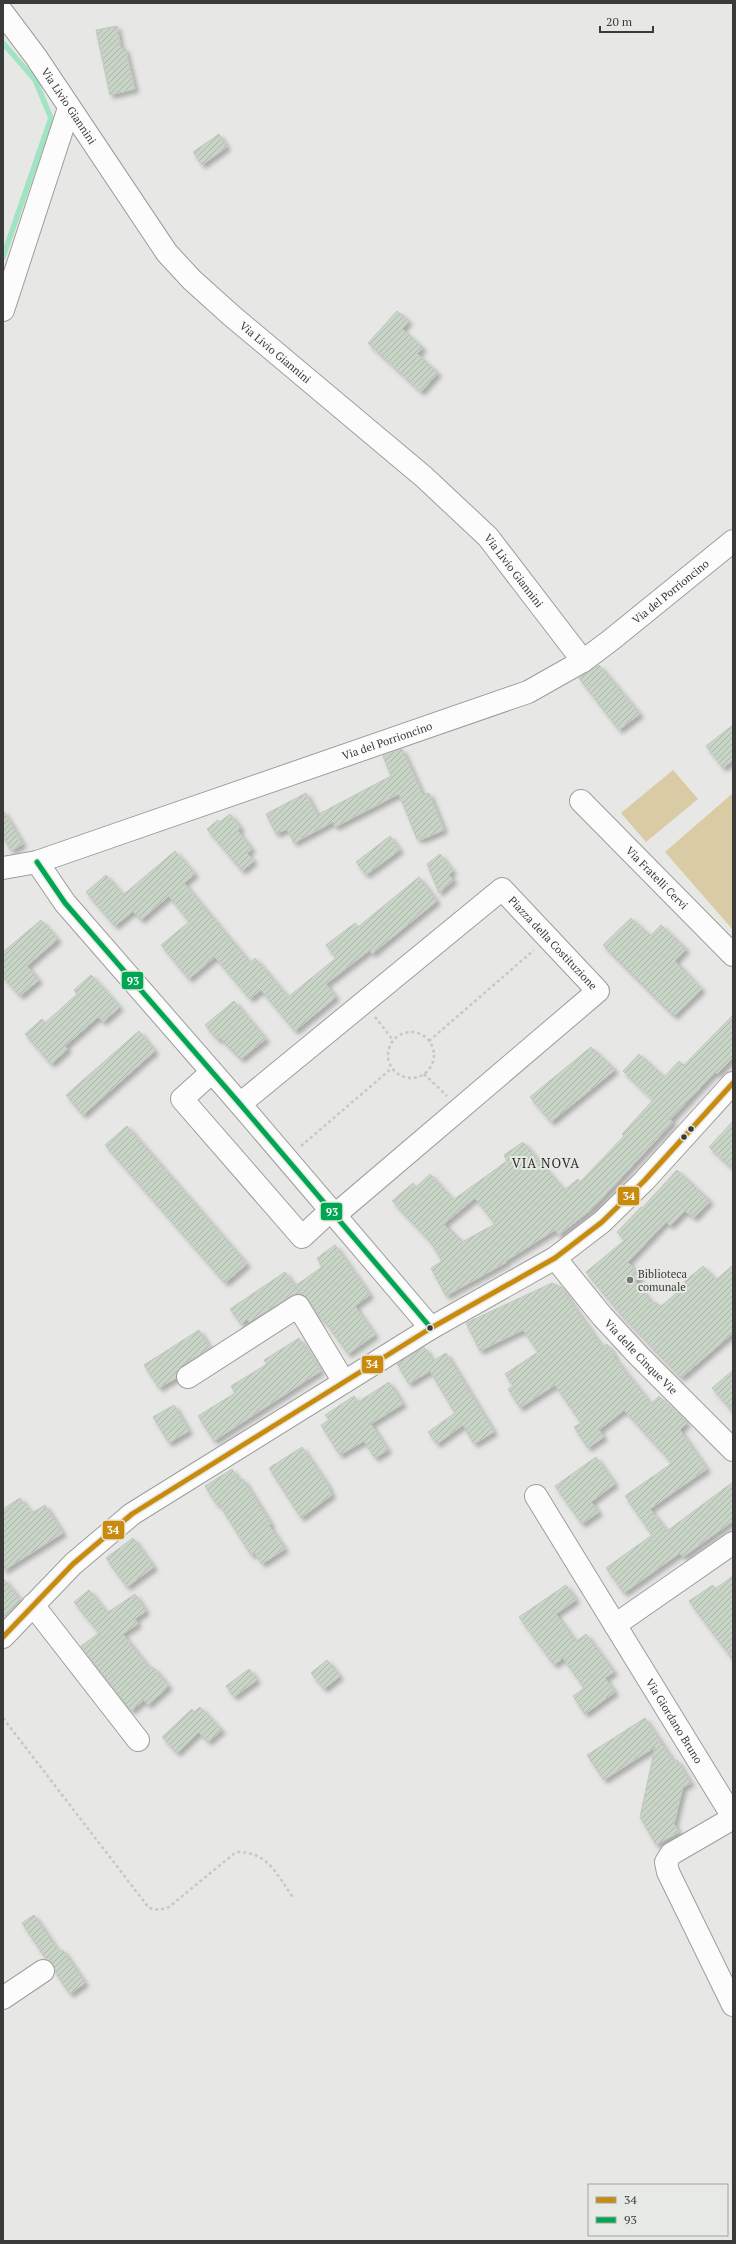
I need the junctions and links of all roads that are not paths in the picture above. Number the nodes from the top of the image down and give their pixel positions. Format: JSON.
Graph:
{"nodes":[{"id":1,"x":3,"y":13,"type":"edge"},
{"id":2,"x":69,"y":108,"type":"junction"},
{"id":3,"x":3,"y":310,"type":"edge"},
{"id":4,"x":730,"y":548,"type":"edge"},
{"id":5,"x":583,"y":661,"type":"junction"},
{"id":6,"x":581,"y":801,"type":"dead end"},
{"id":7,"x":37,"y":862,"type":"junction"},
{"id":8,"x":3,"y":868,"type":"edge"},
{"id":9,"x":733,"y":955,"type":"edge"},
{"id":10,"x":212,"y":1072,"type":"junction"},
{"id":11,"x":733,"y":1083,"type":"edge"},
{"id":12,"x":240,"y":1104,"type":"junction"},
{"id":13,"x":333,"y":1212,"type":"junction"},
{"id":14,"x":555,"y":1258,"type":"junction"},
{"id":15,"x":431,"y":1328,"type":"junction"},
{"id":16,"x":188,"y":1378,"type":"dead end"},
{"id":17,"x":344,"y":1382,"type":"junction"},
{"id":18,"x":733,"y":1450,"type":"edge"},
{"id":19,"x":536,"y":1496,"type":"dead end"},
{"id":20,"x":733,"y":1543,"type":"edge"},
{"id":21,"x":33,"y":1605,"type":"junction"},
{"id":22,"x":615,"y":1625,"type":"junction"},
{"id":23,"x":3,"y":1637,"type":"edge"},
{"id":24,"x":138,"y":1740,"type":"dead end"},
{"id":25,"x":733,"y":1818,"type":"edge"},
{"id":26,"x":43,"y":1971,"type":"dead end"},
{"id":27,"x":3,"y":1998,"type":"edge"},
{"id":28,"x":733,"y":2005,"type":"edge"}],
"edges":[{"from":1,"to":2,"type":"street","name":"Via Livio Giannini"},
{"from":2,"to":3,"type":"street"},
{"from":2,"to":5,"type":"street","name":"Via Livio Giannini"},
{"from":4,"to":5,"type":"street","name":"Via del Porrioncino"},
{"from":5,"to":7,"type":"street","name":"Via del Porrioncino"},
{"from":6,"to":9,"type":"street","name":"Via Fratelli Cervi"},
{"from":7,"to":8,"type":"street","name":"Via del Porrioncino"},
{"from":7,"to":10,"type":"street"},
{"from":10,"to":12,"type":"street"},
{"from":10,"to":13,"type":"street","name":"Piazza della Costituzione"},
{"from":11,"to":14,"type":"street"},
{"from":12,"to":13,"type":"street"},
{"from":12,"to":13,"type":"street","name":"Piazza della Costituzione"},
{"from":13,"to":15,"type":"street"},
{"from":14,"to":15,"type":"street"},
{"from":14,"to":18,"type":"street","name":"Via delle Cinque Vie"},
{"from":15,"to":17,"type":"street"},
{"from":16,"to":17,"type":"street"},
{"from":17,"to":21,"type":"street"},
{"from":19,"to":22,"type":"street","name":"Via Giordano Bruno"},
{"from":20,"to":22,"type":"street"},
{"from":21,"to":23,"type":"street"},
{"from":21,"to":24,"type":"street"},
{"from":22,"to":25,"type":"street","name":"Via Giordano Bruno"},
{"from":25,"to":28,"type":"street"},
{"from":26,"to":27,"type":"street"}]}
